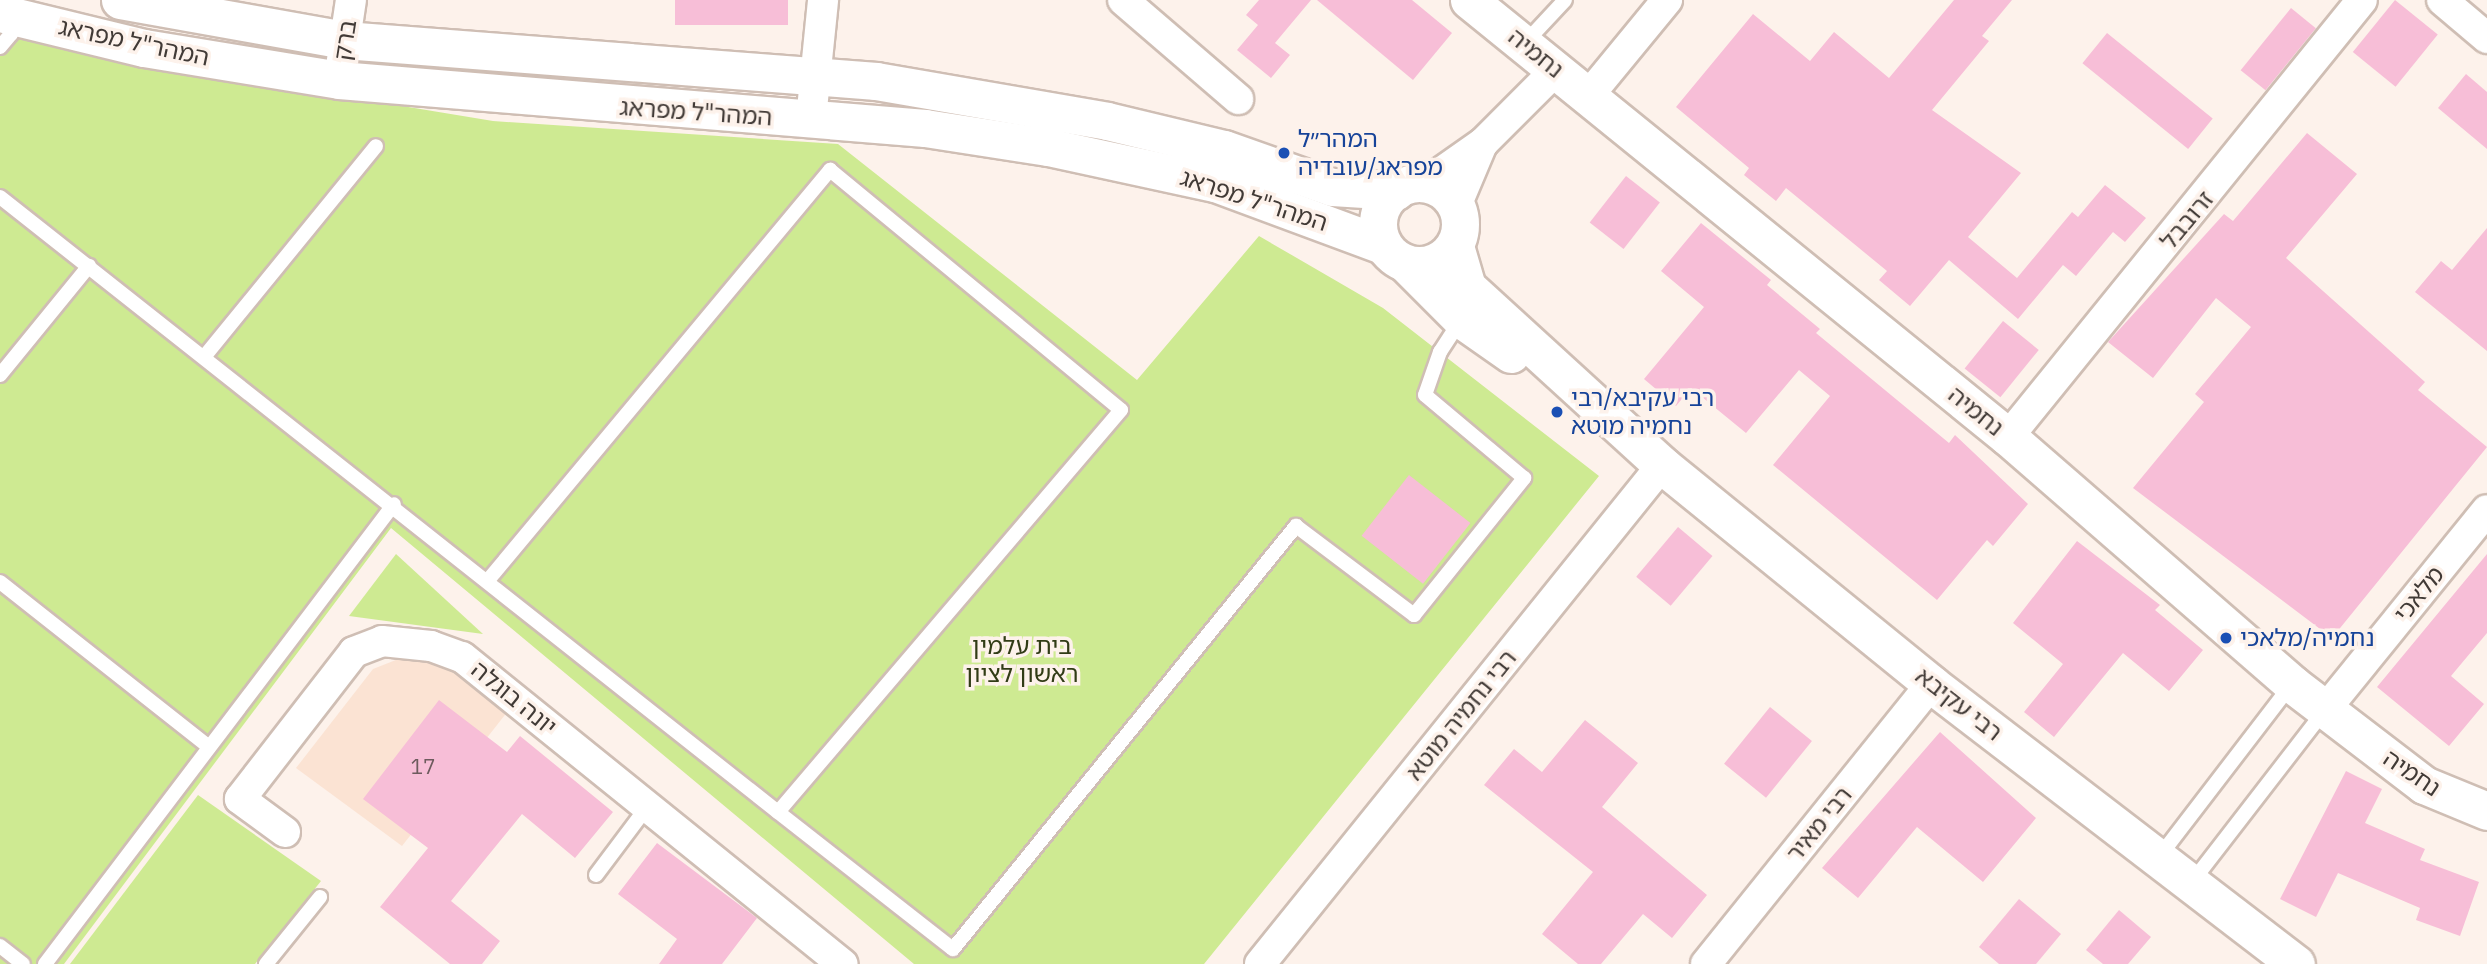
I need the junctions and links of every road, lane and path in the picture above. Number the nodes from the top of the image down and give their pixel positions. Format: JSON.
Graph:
{"nodes":[{"id":1,"x":120,"y":0,"type":"edge"},
{"id":2,"x":351,"y":0,"type":"edge"},
{"id":3,"x":823,"y":0,"type":"edge"},
{"id":4,"x":1123,"y":0,"type":"edge"},
{"id":5,"x":1469,"y":0,"type":"edge"},
{"id":6,"x":1565,"y":0,"type":"edge"},
{"id":7,"x":1667,"y":0,"type":"edge"},
{"id":8,"x":2362,"y":0,"type":"edge"},
{"id":9,"x":2442,"y":0,"type":"edge"},
{"id":10,"x":4,"y":25,"type":"edge"},
{"id":11,"x":2487,"y":38,"type":"edge"},
{"id":12,"x":344,"y":40,"type":"junction"},
{"id":13,"x":1524,"y":44,"type":"junction"},
{"id":14,"x":1556,"y":70,"type":"junction"},
{"id":15,"x":815,"y":76,"type":"junction"},
{"id":16,"x":338,"y":80,"type":"junction"},
{"id":17,"x":1589,"y":95,"type":"junction"},
{"id":18,"x":1238,"y":99,"type":"dead end"},
{"id":19,"x":811,"y":120,"type":"junction"},
{"id":20,"x":1483,"y":143,"type":"junction"},
{"id":21,"x":376,"y":146,"type":"dead end"},
{"id":22,"x":1411,"y":187,"type":"junction"},
{"id":23,"x":0,"y":197,"type":"edge"},
{"id":24,"x":1457,"y":206,"type":"junction"},
{"id":25,"x":1455,"y":246,"type":"junction"},
{"id":26,"x":1394,"y":254,"type":"junction"},
{"id":27,"x":89,"y":266,"type":"junction"},
{"id":28,"x":1461,"y":319,"type":"junction"},
{"id":29,"x":204,"y":357,"type":"junction"},
{"id":30,"x":0,"y":375,"type":"edge"},
{"id":31,"x":1630,"y":436,"type":"junction"},
{"id":32,"x":2008,"y":436,"type":"junction"},
{"id":33,"x":1662,"y":465,"type":"junction"},
{"id":34,"x":394,"y":504,"type":"junction"},
{"id":35,"x":2487,"y":510,"type":"edge"},
{"id":36,"x":489,"y":579,"type":"junction"},
{"id":37,"x":0,"y":582,"type":"edge"},
{"id":38,"x":1931,"y":684,"type":"junction"},
{"id":39,"x":2292,"y":684,"type":"junction"},
{"id":40,"x":2325,"y":710,"type":"junction"},
{"id":41,"x":209,"y":747,"type":"junction"},
{"id":42,"x":647,"y":807,"type":"junction"},
{"id":43,"x":2487,"y":811,"type":"edge"},
{"id":44,"x":778,"y":813,"type":"junction"},
{"id":45,"x":285,"y":832,"type":"dead end"},
{"id":46,"x":2159,"y":857,"type":"junction"},
{"id":47,"x":596,"y":875,"type":"dead end"},
{"id":48,"x":2192,"y":882,"type":"junction"},
{"id":49,"x":320,"y":897,"type":"dead end"},
{"id":50,"x":0,"y":946,"type":"edge"},
{"id":51,"x":23,"y":964,"type":"edge"},
{"id":52,"x":45,"y":964,"type":"edge"},
{"id":53,"x":265,"y":964,"type":"edge"},
{"id":54,"x":842,"y":964,"type":"edge"},
{"id":55,"x":1259,"y":964,"type":"edge"},
{"id":56,"x":1706,"y":964,"type":"edge"},
{"id":57,"x":2296,"y":964,"type":"edge"}],
"edges":[{"from":1,"to":12,"type":"street","name":"המהר\"ל מפראג"},
{"from":2,"to":12,"type":"street","name":"ברק"},
{"from":3,"to":15,"type":"street"},
{"from":4,"to":18,"type":"street"},
{"from":5,"to":13,"type":"street","name":"נחמיה"},
{"from":6,"to":13,"type":"lane"},
{"from":7,"to":17,"type":"street"},
{"from":8,"to":32,"type":"street","name":"זרובבל"},
{"from":9,"to":11,"type":"street"},
{"from":10,"to":16,"type":"street","name":"המהר\"ל מפראג"},
{"from":12,"to":15,"type":"street","name":"המהר\"ל מפראג"},
{"from":12,"to":16,"type":"street","name":"ברק"},
{"from":13,"to":14,"type":"street","name":"נחמיה"},
{"from":14,"to":17,"type":"street","name":"נחמיה"},
{"from":14,"to":20,"type":"street"},
{"from":15,"to":19,"type":"street"},
{"from":15,"to":22,"type":"street","name":"המהר\"ל מפראג"},
{"from":16,"to":19,"type":"street","name":"המהר\"ל מפראג"},
{"from":17,"to":32,"type":"street","name":"נחמיה"},
{"from":19,"to":26,"type":"street","name":"המהר\"ל מפראג"},
{"from":20,"to":22,"type":"street"},
{"from":20,"to":24,"type":"street"},
{"from":21,"to":29,"type":"lane"},
{"from":22,"to":24,"type":"street"},
{"from":22,"to":26,"type":"street"},
{"from":23,"to":27,"type":"lane"},
{"from":24,"to":25,"type":"street"},
{"from":25,"to":26,"type":"street"},
{"from":25,"to":31,"type":"street"},
{"from":26,"to":28,"type":"street","name":"המהר\"ל מפראג"},
{"from":27,"to":29,"type":"lane"},
{"from":27,"to":30,"type":"lane"},
{"from":28,"to":31,"type":"street","name":"המהר\"ל מפראג"},
{"from":28,"to":44,"type":"lane"},
{"from":29,"to":34,"type":"lane"},
{"from":31,"to":33,"type":"street","name":"רבי עקיבא"},
{"from":32,"to":39,"type":"street","name":"נחמיה"},
{"from":33,"to":38,"type":"street","name":"רבי עקיבא"},
{"from":33,"to":55,"type":"street","name":"רבי נחמיה מוטא"},
{"from":34,"to":36,"type":"lane"},
{"from":34,"to":41,"type":"lane"},
{"from":35,"to":40,"type":"street","name":"מלאכי"},
{"from":36,"to":44,"type":"lane"},
{"from":36,"to":44,"type":"lane"},
{"from":37,"to":41,"type":"lane"},
{"from":38,"to":46,"type":"street","name":"רבי עקיבא"},
{"from":38,"to":56,"type":"street","name":"רבי מאיר"},
{"from":39,"to":40,"type":"street","name":"נחמיה"},
{"from":39,"to":46,"type":"lane"},
{"from":40,"to":43,"type":"street","name":"נחמיה"},
{"from":40,"to":48,"type":"lane"},
{"from":41,"to":52,"type":"lane"},
{"from":42,"to":45,"type":"street","name":"יונה בוגלה"},
{"from":42,"to":47,"type":"lane"},
{"from":42,"to":54,"type":"street","name":"יונה בוגלה"},
{"from":46,"to":48,"type":"street","name":"רבי עקיבא"},
{"from":48,"to":57,"type":"street","name":"רבי עקיבא"},
{"from":49,"to":53,"type":"lane"},
{"from":50,"to":51,"type":"lane"}]}
